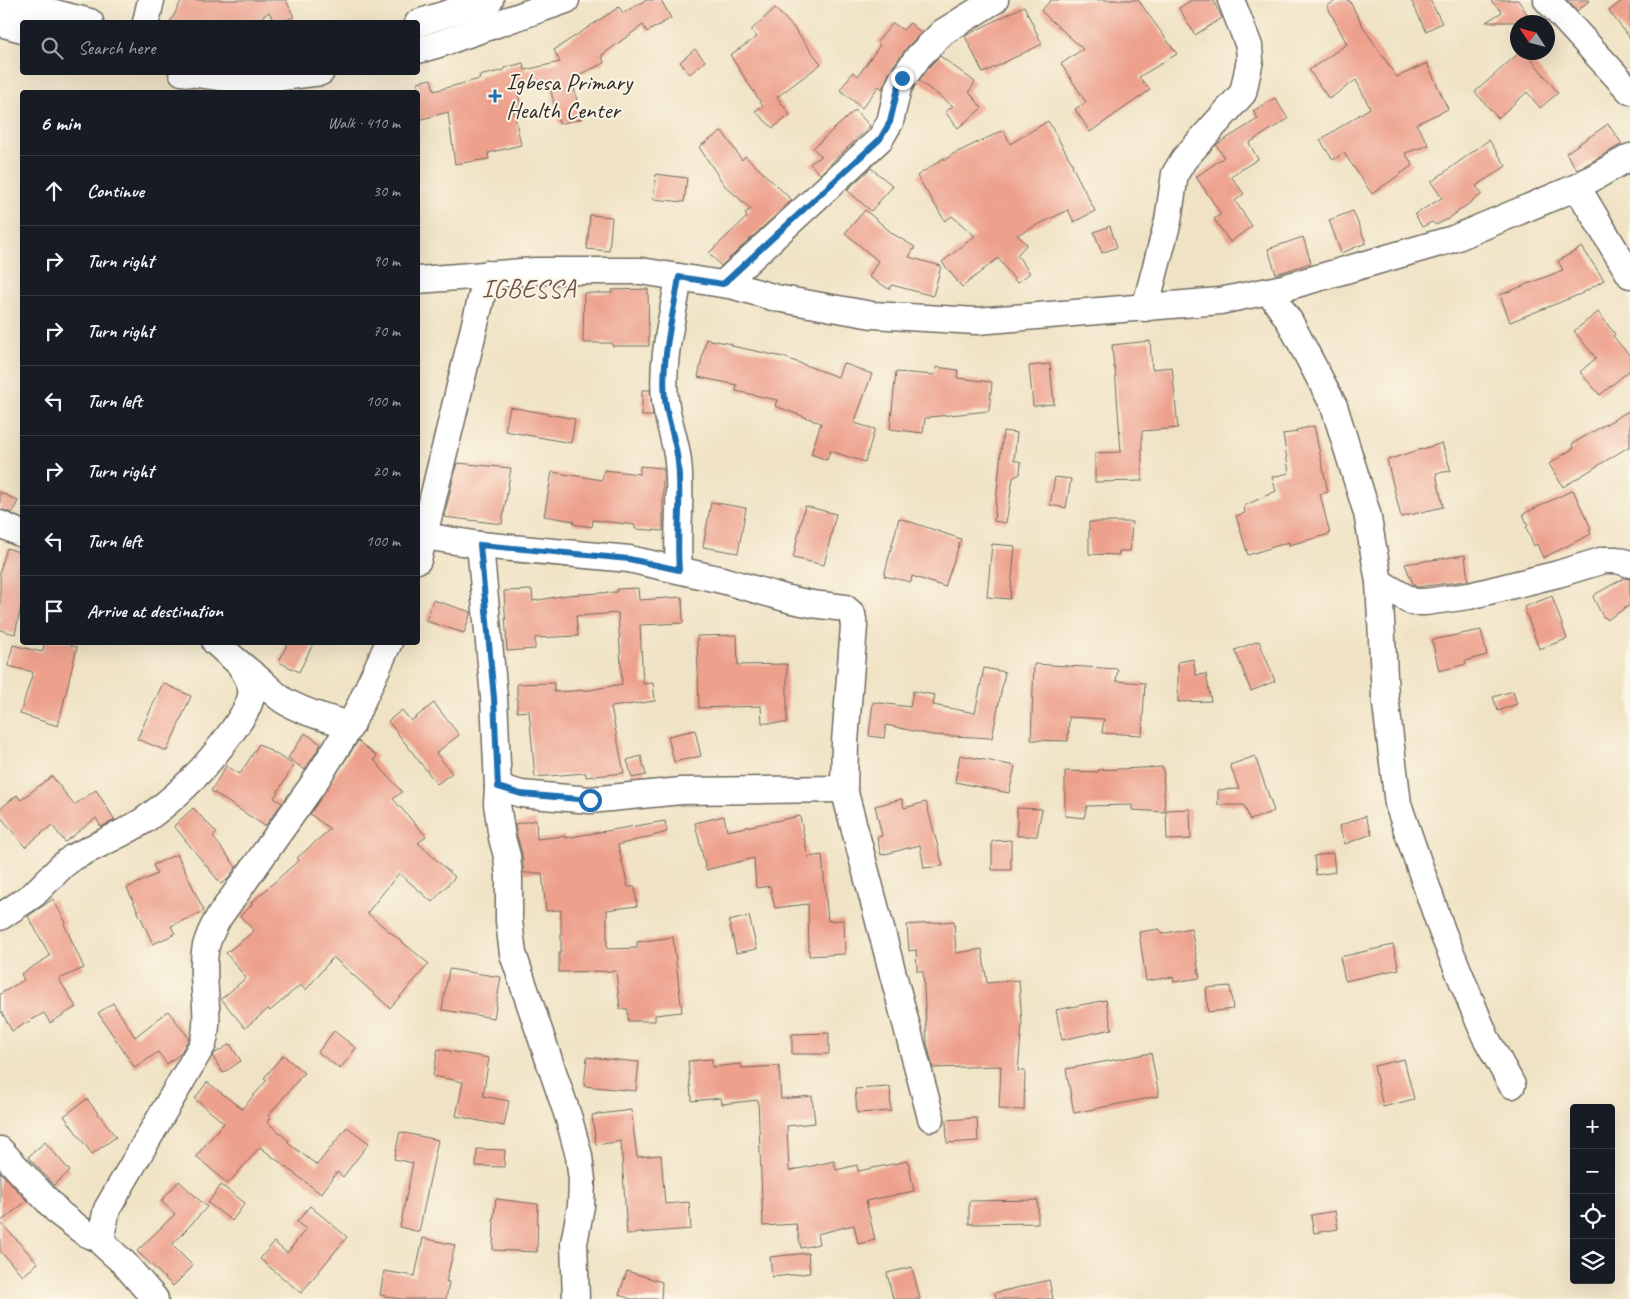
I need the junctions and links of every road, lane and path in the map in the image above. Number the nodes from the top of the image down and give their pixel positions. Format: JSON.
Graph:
{"nodes":[{"id":1,"x":4,"y":0,"type":"edge"},
{"id":2,"x":490,"y":0,"type":"edge"},
{"id":3,"x":566,"y":0,"type":"edge"},
{"id":4,"x":995,"y":0,"type":"edge"},
{"id":5,"x":1231,"y":0,"type":"edge"},
{"id":6,"x":1547,"y":0,"type":"edge"},
{"id":7,"x":82,"y":20,"type":"edge"},
{"id":8,"x":420,"y":22,"type":"edge"},
{"id":9,"x":0,"y":24,"type":"edge"},
{"id":10,"x":20,"y":29,"type":"edge"},
{"id":11,"x":420,"y":49,"type":"edge"},
{"id":12,"x":196,"y":75,"type":"edge"},
{"id":13,"x":307,"y":75,"type":"edge"},
{"id":14,"x":252,"y":87,"type":"edge"},
{"id":15,"x":1630,"y":91,"type":"edge"},
{"id":16,"x":1630,"y":157,"type":"edge"},
{"id":17,"x":1577,"y":187,"type":"junction"},
{"id":18,"x":487,"y":274,"type":"junction"},
{"id":19,"x":1630,"y":275,"type":"edge"},
{"id":20,"x":679,"y":277,"type":"junction"},
{"id":21,"x":420,"y":280,"type":"edge"},
{"id":22,"x":723,"y":284,"type":"junction"},
{"id":23,"x":1269,"y":291,"type":"junction"},
{"id":24,"x":1145,"y":308,"type":"junction"},
{"id":25,"x":0,"y":524,"type":"edge"},
{"id":26,"x":20,"y":533,"type":"edge"},
{"id":27,"x":480,"y":545,"type":"junction"},
{"id":28,"x":421,"y":548,"type":"edge"},
{"id":29,"x":1630,"y":564,"type":"edge"},
{"id":30,"x":679,"y":570,"type":"junction"},
{"id":31,"x":1379,"y":582,"type":"junction"},
{"id":32,"x":218,"y":645,"type":"edge"},
{"id":33,"x":388,"y":645,"type":"edge"},
{"id":34,"x":240,"y":665,"type":"junction"},
{"id":35,"x":351,"y":725,"type":"junction"},
{"id":36,"x":498,"y":787,"type":"junction"},
{"id":37,"x":844,"y":789,"type":"junction"},
{"id":38,"x":0,"y":917,"type":"edge"},
{"id":39,"x":1512,"y":1085,"type":"dead end"},
{"id":40,"x":931,"y":1118,"type":"dead end"},
{"id":41,"x":0,"y":1150,"type":"edge"},
{"id":42,"x":102,"y":1240,"type":"junction"},
{"id":43,"x":155,"y":1299,"type":"edge"},
{"id":44,"x":576,"y":1299,"type":"edge"}],
"edges":[{"from":1,"to":7,"type":"street"},
{"from":2,"to":8,"type":"street"},
{"from":3,"to":11,"type":"street"},
{"from":4,"to":22,"type":"street"},
{"from":5,"to":24,"type":"street"},
{"from":6,"to":15,"type":"street"},
{"from":9,"to":10,"type":"street"},
{"from":12,"to":14,"type":"street"},
{"from":13,"to":14,"type":"street"},
{"from":16,"to":17,"type":"street"},
{"from":17,"to":19,"type":"street"},
{"from":17,"to":23,"type":"street"},
{"from":18,"to":20,"type":"street"},
{"from":18,"to":21,"type":"street"},
{"from":18,"to":28,"type":"street"},
{"from":20,"to":22,"type":"street"},
{"from":20,"to":30,"type":"street"},
{"from":22,"to":24,"type":"street"},
{"from":23,"to":24,"type":"street"},
{"from":23,"to":31,"type":"street"},
{"from":25,"to":26,"type":"street"},
{"from":27,"to":28,"type":"street"},
{"from":27,"to":30,"type":"street"},
{"from":27,"to":36,"type":"street"},
{"from":29,"to":31,"type":"street"},
{"from":30,"to":37,"type":"street"},
{"from":31,"to":39,"type":"street"},
{"from":32,"to":34,"type":"street"},
{"from":33,"to":35,"type":"street"},
{"from":34,"to":35,"type":"street"},
{"from":34,"to":38,"type":"street"},
{"from":35,"to":42,"type":"street"},
{"from":36,"to":37,"type":"street"},
{"from":36,"to":44,"type":"street"},
{"from":37,"to":40,"type":"street"},
{"from":41,"to":42,"type":"street"},
{"from":42,"to":43,"type":"street"}]}
